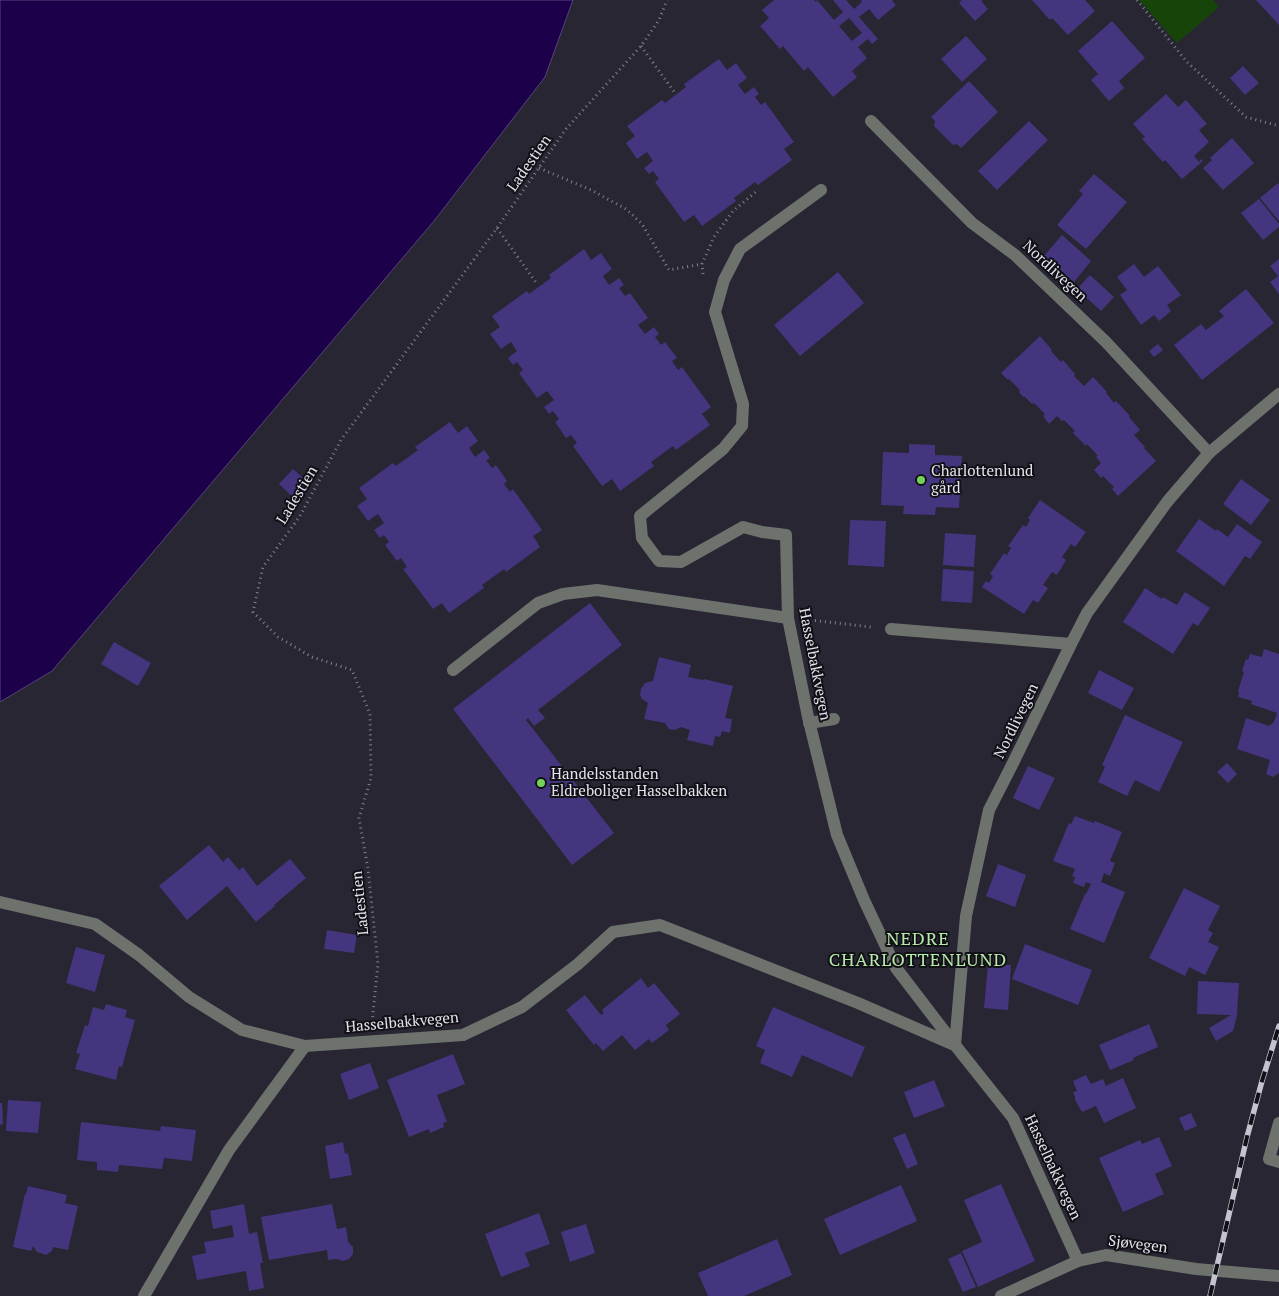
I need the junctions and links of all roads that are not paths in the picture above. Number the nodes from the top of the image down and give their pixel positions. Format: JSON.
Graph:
{"nodes":[{"id":1,"x":871,"y":121,"type":"dead end"},
{"id":2,"x":821,"y":190,"type":"dead end"},
{"id":3,"x":1279,"y":394,"type":"edge"},
{"id":4,"x":1209,"y":453,"type":"junction"},
{"id":5,"x":788,"y":618,"type":"junction"},
{"id":6,"x":892,"y":629,"type":"road end"},
{"id":7,"x":1071,"y":644,"type":"junction"},
{"id":8,"x":453,"y":670,"type":"dead end"},
{"id":9,"x":834,"y":720,"type":"dead end"},
{"id":10,"x":809,"y":723,"type":"junction"},
{"id":11,"x":0,"y":902,"type":"edge"},
{"id":12,"x":955,"y":1045,"type":"junction"},
{"id":13,"x":305,"y":1046,"type":"junction"},
{"id":14,"x":1279,"y":1123,"type":"edge"},
{"id":15,"x":1279,"y":1162,"type":"edge"},
{"id":16,"x":1078,"y":1261,"type":"junction"},
{"id":17,"x":1279,"y":1276,"type":"edge"},
{"id":18,"x":144,"y":1296,"type":"edge"},
{"id":19,"x":1001,"y":1296,"type":"edge"}],
"edges":[{"from":1,"to":4,"type":"street","name":"Nordlivegen"},
{"from":2,"to":5,"type":"street","name":"Hasselbakkvegen"},
{"from":3,"to":4,"type":"street","name":"Nordlivegen"},
{"from":4,"to":7,"type":"street","name":"Nordlivegen"},
{"from":5,"to":8,"type":"street"},
{"from":5,"to":10,"type":"street","name":"Hasselbakkvegen"},
{"from":6,"to":7,"type":"street"},
{"from":7,"to":12,"type":"street","name":"Nordlivegen"},
{"from":9,"to":10,"type":"street"},
{"from":10,"to":12,"type":"street","name":"Hasselbakkvegen"},
{"from":11,"to":13,"type":"street","name":"Hasselbakkvegen"},
{"from":12,"to":13,"type":"street","name":"Hasselbakkvegen"},
{"from":12,"to":16,"type":"street","name":"Hasselbakkvegen"},
{"from":13,"to":18,"type":"street"},
{"from":14,"to":15,"type":"street"},
{"from":16,"to":17,"type":"street","name":"Sjøvegen"},
{"from":16,"to":19,"type":"street","name":"Sjøvegen"}]}
